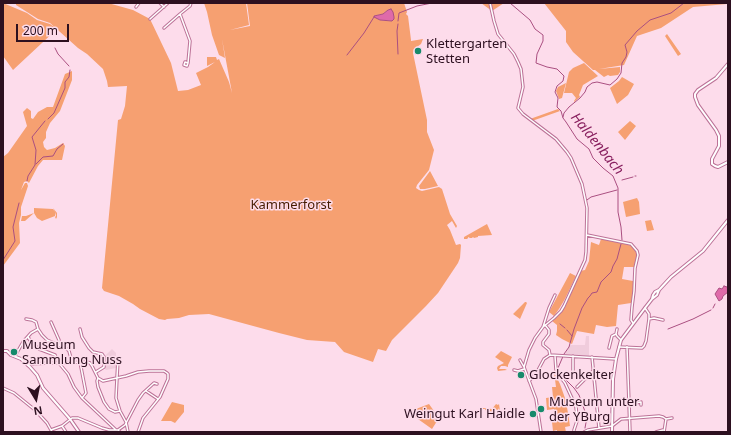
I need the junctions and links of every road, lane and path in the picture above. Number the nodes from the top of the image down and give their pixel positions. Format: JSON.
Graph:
{"nodes":[{"id":1,"x":139,"y":3,"type":"edge"},
{"id":2,"x":160,"y":3,"type":"edge"},
{"id":3,"x":168,"y":3,"type":"edge"},
{"id":4,"x":191,"y":3,"type":"edge"},
{"id":5,"x":490,"y":3,"type":"edge"},
{"id":6,"x":136,"y":7,"type":"dead end"},
{"id":7,"x":164,"y":7,"type":"junction"},
{"id":8,"x":180,"y":14,"type":"junction"},
{"id":9,"x":150,"y":19,"type":"dead end"},
{"id":10,"x":164,"y":28,"type":"dead end"},
{"id":11,"x":188,"y":63,"type":"dead end"},
{"id":12,"x":728,"y":64,"type":"edge"},
{"id":13,"x":728,"y":162,"type":"edge"},
{"id":14,"x":728,"y":220,"type":"edge"},
{"id":15,"x":587,"y":235,"type":"junction"},
{"id":16,"x":555,"y":295,"type":"dead end"},
{"id":17,"x":645,"y":308,"type":"junction"},
{"id":18,"x":26,"y":319,"type":"dead end"},
{"id":19,"x":649,"y":319,"type":"junction"},
{"id":20,"x":663,"y":320,"type":"dead end"},
{"id":21,"x":51,"y":322,"type":"dead end"},
{"id":22,"x":633,"y":323,"type":"junction"},
{"id":23,"x":544,"y":326,"type":"junction"},
{"id":24,"x":38,"y":329,"type":"junction"},
{"id":25,"x":80,"y":329,"type":"dead end"},
{"id":26,"x":617,"y":329,"type":"dead end"},
{"id":27,"x":616,"y":334,"type":"junction"},
{"id":28,"x":28,"y":337,"type":"junction"},
{"id":29,"x":621,"y":340,"type":"junction"},
{"id":30,"x":59,"y":345,"type":"junction"},
{"id":31,"x":619,"y":347,"type":"junction"},
{"id":32,"x":628,"y":347,"type":"junction"},
{"id":33,"x":609,"y":348,"type":"dead end"},
{"id":34,"x":3,"y":351,"type":"edge"},
{"id":35,"x":550,"y":355,"type":"junction"},
{"id":36,"x":555,"y":355,"type":"junction"},
{"id":37,"x":15,"y":356,"type":"junction"},
{"id":38,"x":573,"y":356,"type":"junction"},
{"id":39,"x":592,"y":357,"type":"junction"},
{"id":40,"x":616,"y":359,"type":"junction"},
{"id":41,"x":118,"y":360,"type":"dead end"},
{"id":42,"x":520,"y":360,"type":"dead end"},
{"id":43,"x":58,"y":362,"type":"junction"},
{"id":44,"x":72,"y":362,"type":"junction"},
{"id":45,"x":80,"y":362,"type":"junction"},
{"id":46,"x":28,"y":365,"type":"junction"},
{"id":47,"x":524,"y":368,"type":"junction"},
{"id":48,"x":514,"y":370,"type":"dead end"},
{"id":49,"x":593,"y":371,"type":"junction"},
{"id":50,"x":96,"y":372,"type":"junction"},
{"id":51,"x":573,"y":373,"type":"dead end"},
{"id":52,"x":98,"y":378,"type":"junction"},
{"id":53,"x":117,"y":378,"type":"junction"},
{"id":54,"x":530,"y":381,"type":"junction"},
{"id":55,"x":157,"y":384,"type":"dead end"},
{"id":56,"x":577,"y":387,"type":"dead end"},
{"id":57,"x":3,"y":388,"type":"edge"},
{"id":58,"x":146,"y":391,"type":"junction"},
{"id":59,"x":82,"y":398,"type":"junction"},
{"id":60,"x":158,"y":400,"type":"junction"},
{"id":61,"x":629,"y":404,"type":"junction"},
{"id":62,"x":641,"y":405,"type":"dead end"},
{"id":63,"x":120,"y":411,"type":"junction"},
{"id":64,"x":629,"y":418,"type":"junction"},
{"id":65,"x":672,"y":418,"type":"dead end"},
{"id":66,"x":666,"y":419,"type":"junction"},
{"id":67,"x":70,"y":420,"type":"junction"},
{"id":68,"x":126,"y":422,"type":"junction"},
{"id":69,"x":62,"y":426,"type":"junction"},
{"id":70,"x":612,"y":426,"type":"junction"},
{"id":71,"x":599,"y":428,"type":"junction"},
{"id":72,"x":52,"y":431,"type":"edge"},
{"id":73,"x":78,"y":431,"type":"edge"},
{"id":74,"x":118,"y":431,"type":"edge"},
{"id":75,"x":664,"y":431,"type":"edge"},
{"id":76,"x":66,"y":432,"type":"edge"},
{"id":77,"x":73,"y":432,"type":"edge"},
{"id":78,"x":128,"y":432,"type":"edge"},
{"id":79,"x":138,"y":432,"type":"edge"},
{"id":80,"x":541,"y":432,"type":"edge"},
{"id":81,"x":574,"y":432,"type":"edge"},
{"id":82,"x":584,"y":432,"type":"edge"},
{"id":83,"x":612,"y":432,"type":"edge"},
{"id":84,"x":630,"y":432,"type":"edge"},
{"id":85,"x":656,"y":432,"type":"edge"}],
"edges":[{"from":1,"to":6,"type":"street"},
{"from":2,"to":7,"type":"street"},
{"from":3,"to":7,"type":"street"},
{"from":4,"to":8,"type":"street"},
{"from":5,"to":15,"type":"street"},
{"from":7,"to":9,"type":"street"},
{"from":8,"to":10,"type":"street"},
{"from":8,"to":11,"type":"street"},
{"from":12,"to":13,"type":"main road"},
{"from":14,"to":17,"type":"main road"},
{"from":15,"to":22,"type":"street"},
{"from":15,"to":23,"type":"street"},
{"from":16,"to":23,"type":"street"},
{"from":17,"to":19,"type":"street"},
{"from":17,"to":22,"type":"main road"},
{"from":18,"to":24,"type":"street"},
{"from":19,"to":20,"type":"street"},
{"from":19,"to":32,"type":"street"},
{"from":21,"to":30,"type":"street"},
{"from":22,"to":29,"type":"main road"},
{"from":23,"to":35,"type":"street"},
{"from":23,"to":47,"type":"street"},
{"from":24,"to":28,"type":"street"},
{"from":24,"to":30,"type":"street"},
{"from":25,"to":50,"type":"street"},
{"from":26,"to":27,"type":"street"},
{"from":27,"to":29,"type":"street"},
{"from":27,"to":33,"type":"street"},
{"from":28,"to":37,"type":"street"},
{"from":28,"to":43,"type":"street"},
{"from":29,"to":31,"type":"main road"},
{"from":30,"to":44,"type":"street"},
{"from":31,"to":32,"type":"street"},
{"from":31,"to":40,"type":"main road"},
{"from":32,"to":61,"type":"street"},
{"from":34,"to":37,"type":"main road"},
{"from":35,"to":36,"type":"street"},
{"from":35,"to":54,"type":"street"},
{"from":36,"to":38,"type":"street"},
{"from":36,"to":81,"type":"street"},
{"from":37,"to":46,"type":"main road"},
{"from":38,"to":39,"type":"street"},
{"from":38,"to":51,"type":"street"},
{"from":39,"to":40,"type":"street"},
{"from":39,"to":49,"type":"street"},
{"from":40,"to":70,"type":"main road"},
{"from":41,"to":53,"type":"street"},
{"from":42,"to":47,"type":"street"},
{"from":43,"to":44,"type":"street"},
{"from":43,"to":46,"type":"street"},
{"from":43,"to":59,"type":"street"},
{"from":44,"to":45,"type":"street"},
{"from":45,"to":50,"type":"street"},
{"from":45,"to":59,"type":"street"},
{"from":46,"to":67,"type":"main road"},
{"from":47,"to":48,"type":"street"},
{"from":47,"to":54,"type":"street"},
{"from":49,"to":56,"type":"street"},
{"from":49,"to":71,"type":"street"},
{"from":50,"to":52,"type":"street"},
{"from":52,"to":53,"type":"street"},
{"from":52,"to":63,"type":"street"},
{"from":53,"to":60,"type":"street"},
{"from":53,"to":63,"type":"street"},
{"from":54,"to":80,"type":"street"},
{"from":55,"to":58,"type":"street"},
{"from":57,"to":72,"type":"street"},
{"from":58,"to":60,"type":"street"},
{"from":58,"to":68,"type":"street"},
{"from":59,"to":74,"type":"street"},
{"from":60,"to":79,"type":"street"},
{"from":61,"to":62,"type":"street"},
{"from":61,"to":64,"type":"street"},
{"from":63,"to":68,"type":"street"},
{"from":64,"to":66,"type":"street"},
{"from":64,"to":70,"type":"street"},
{"from":64,"to":84,"type":"street"},
{"from":65,"to":66,"type":"street"},
{"from":66,"to":75,"type":"street"},
{"from":67,"to":69,"type":"street"},
{"from":67,"to":73,"type":"main road"},
{"from":67,"to":74,"type":"street"},
{"from":68,"to":74,"type":"street"},
{"from":68,"to":78,"type":"street"},
{"from":69,"to":72,"type":"street"},
{"from":69,"to":76,"type":"street"},
{"from":70,"to":71,"type":"street"},
{"from":70,"to":83,"type":"main road"},
{"from":71,"to":82,"type":"street"},
{"from":73,"to":77,"type":"street"},
{"from":75,"to":85,"type":"street"}]}
